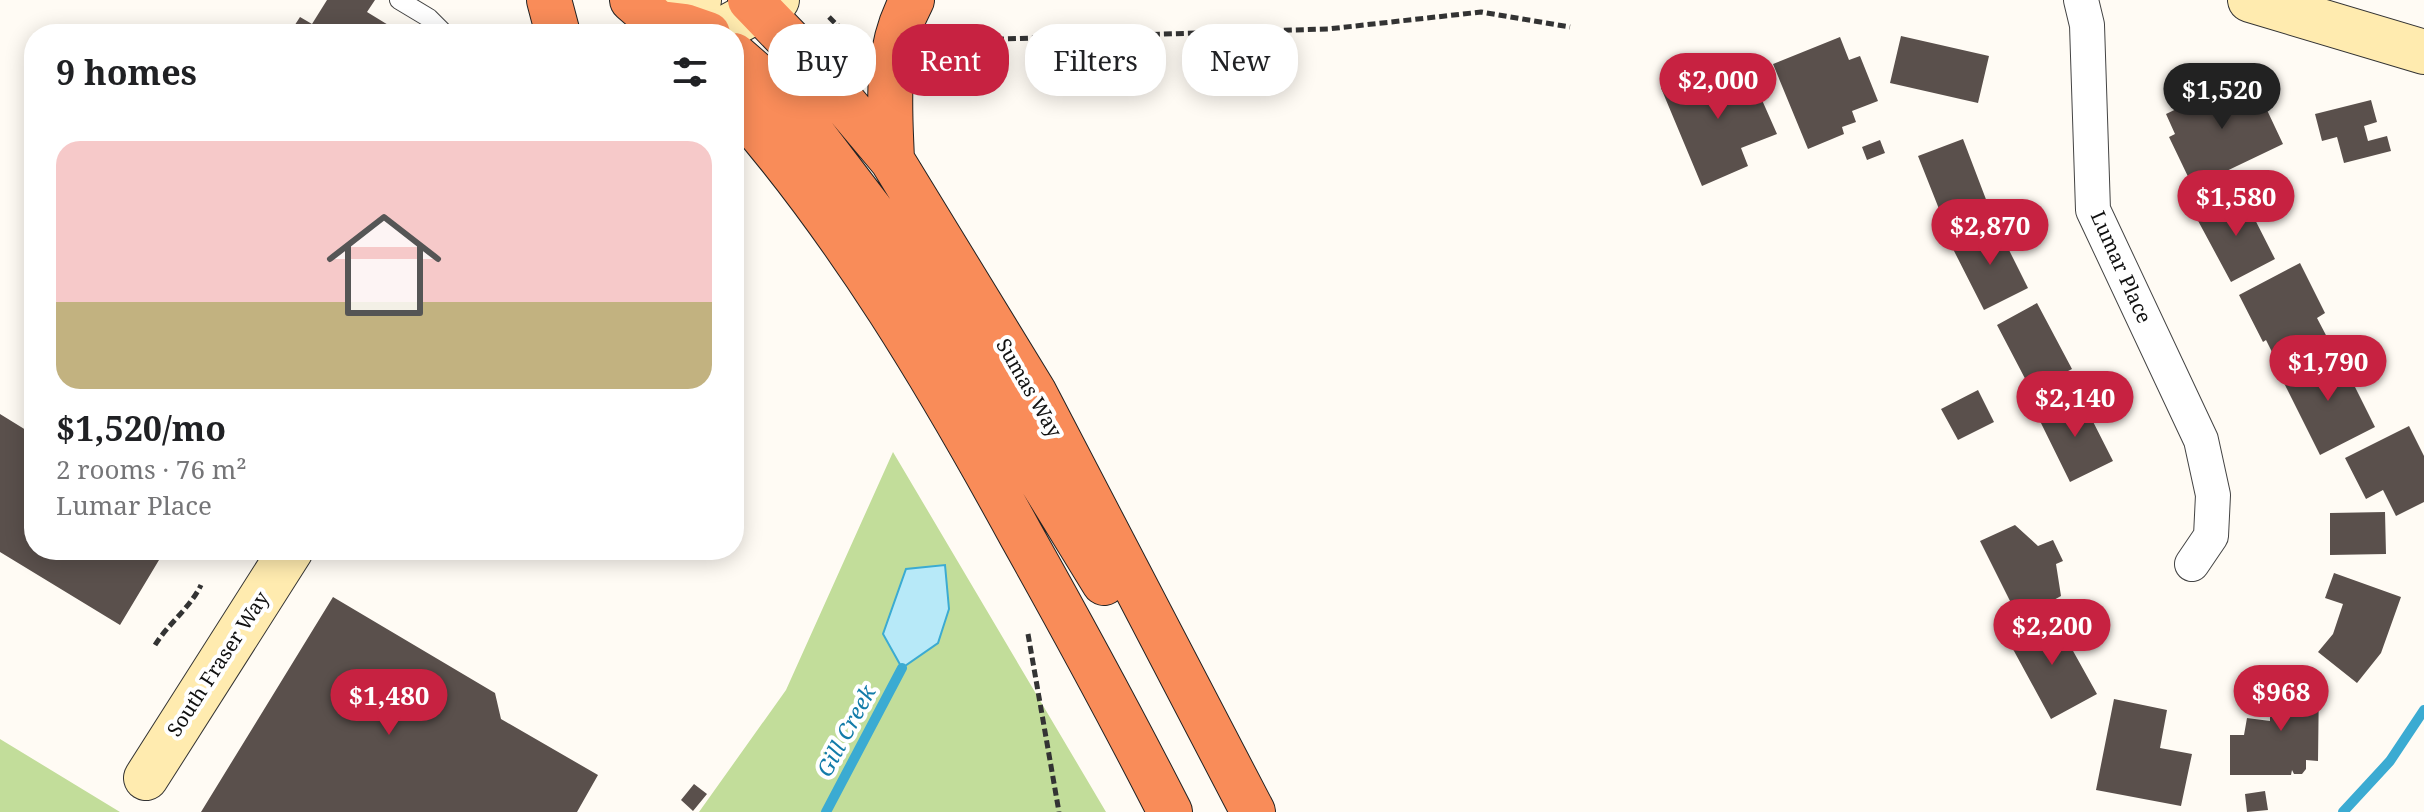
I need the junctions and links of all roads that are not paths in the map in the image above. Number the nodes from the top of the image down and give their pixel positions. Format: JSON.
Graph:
{"nodes":[{"id":1,"x":399,"y":0,"type":"edge"},
{"id":2,"x":549,"y":0,"type":"edge"},
{"id":3,"x":699,"y":0,"type":"edge"},
{"id":4,"x":912,"y":0,"type":"edge"},
{"id":5,"x":2081,"y":0,"type":"edge"},
{"id":6,"x":2250,"y":0,"type":"edge"},
{"id":7,"x":762,"y":3,"type":"edge"},
{"id":8,"x":653,"y":23,"type":"edge"},
{"id":9,"x":435,"y":24,"type":"edge"},
{"id":10,"x":555,"y":24,"type":"edge"},
{"id":11,"x":729,"y":24,"type":"edge"},
{"id":12,"x":2424,"y":52,"type":"edge"},
{"id":13,"x":744,"y":64,"type":"edge"},
{"id":14,"x":751,"y":139,"type":"edge"},
{"id":15,"x":892,"y":160,"type":"junction"},
{"id":16,"x":285,"y":560,"type":"edge"},
{"id":17,"x":2192,"y":564,"type":"dead end"},
{"id":18,"x":146,"y":778,"type":"dead end"},
{"id":19,"x":1245,"y":796,"type":"edge"},
{"id":20,"x":1170,"y":812,"type":"edge"}],
"edges":[{"from":1,"to":9,"type":"lane"},
{"from":2,"to":10,"type":"highway"},
{"from":3,"to":8,"type":"street"},
{"from":4,"to":15,"type":"highway"},
{"from":5,"to":17,"type":"street","name":"Lumar Place"},
{"from":6,"to":12,"type":"street"},
{"from":7,"to":11,"type":"street"},
{"from":7,"to":15,"type":"highway","name":"Sumas Way"},
{"from":13,"to":19,"type":"highway"},
{"from":14,"to":20,"type":"highway"},
{"from":15,"to":19,"type":"highway","name":"Sumas Way"},
{"from":16,"to":18,"type":"street","name":"South Fraser Way"}]}
